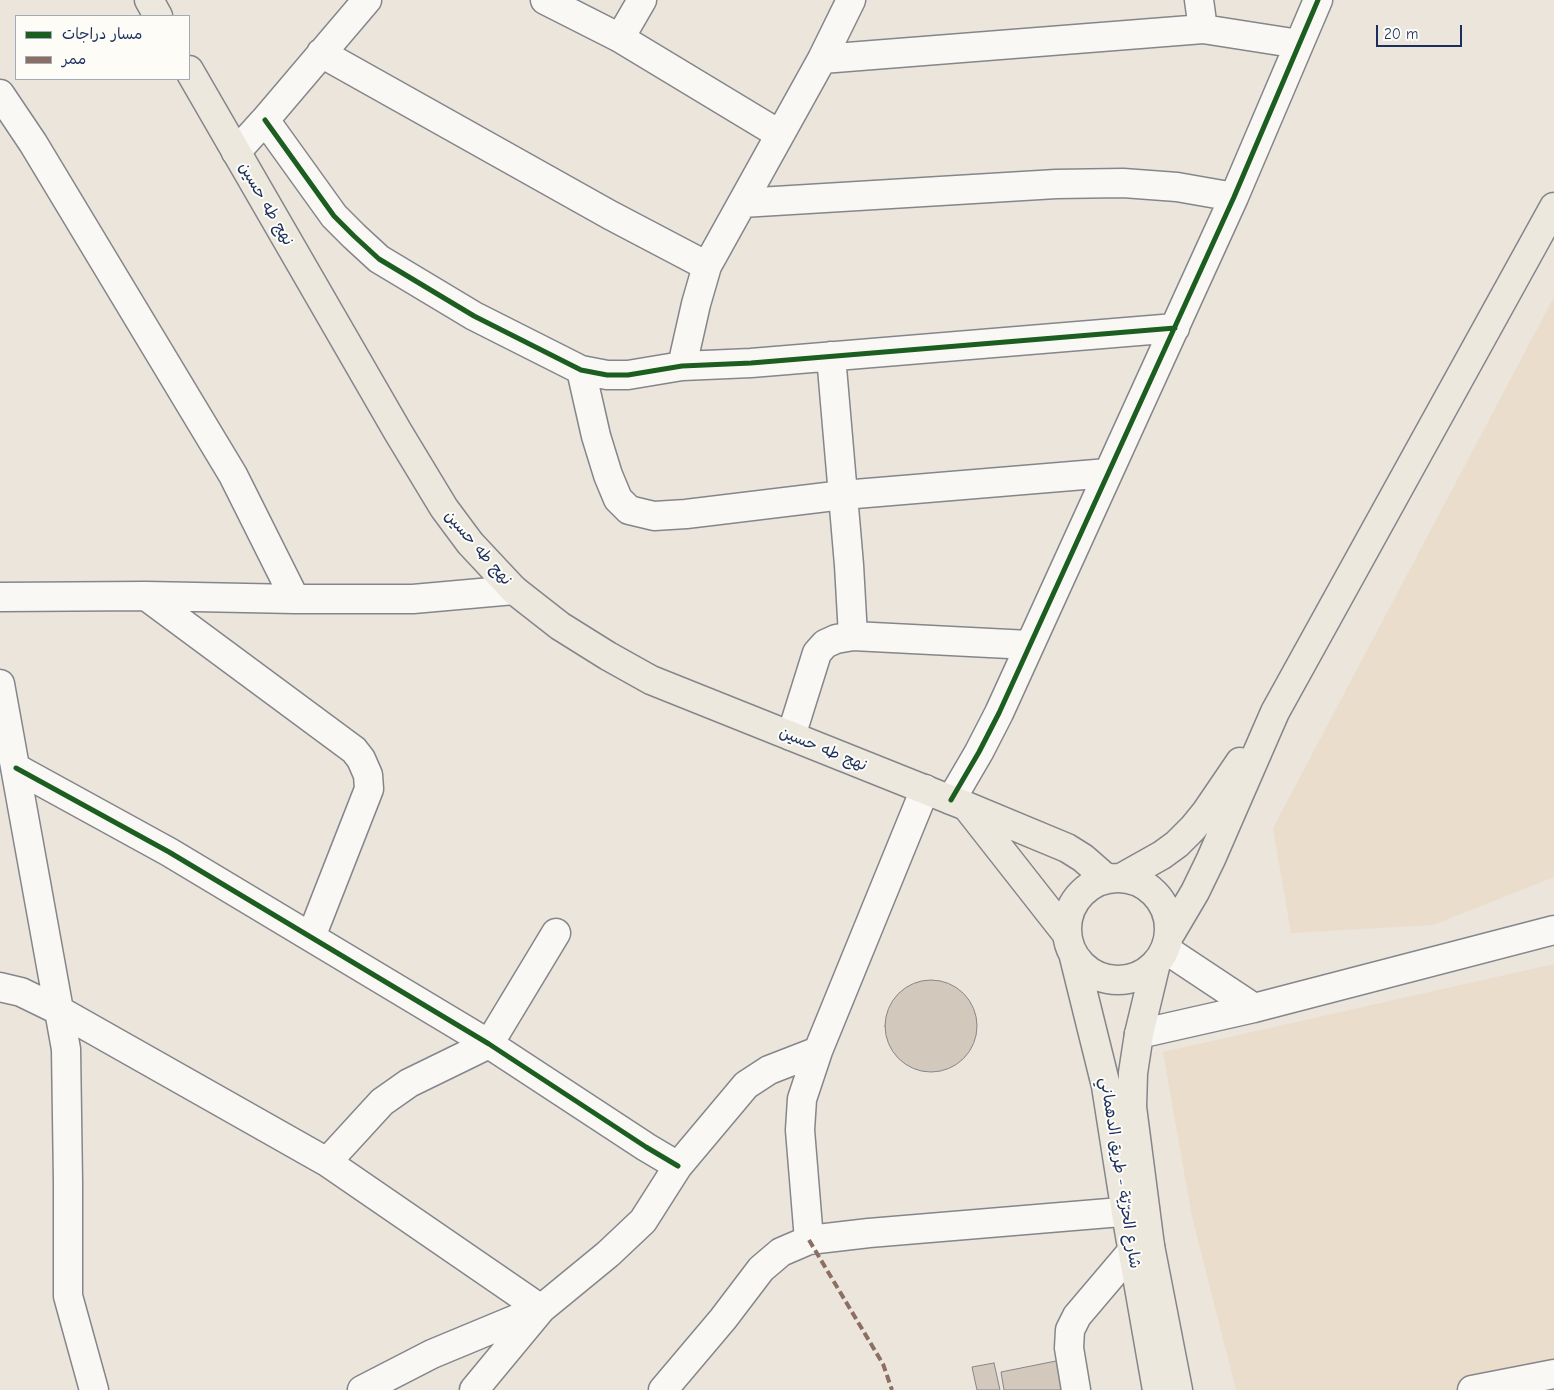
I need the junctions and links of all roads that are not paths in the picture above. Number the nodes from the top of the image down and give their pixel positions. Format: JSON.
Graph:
{"nodes":[{"id":1,"x":149,"y":0,"type":"edge"},
{"id":2,"x":367,"y":0,"type":"edge"},
{"id":3,"x":545,"y":0,"type":"edge"},
{"id":4,"x":642,"y":0,"type":"edge"},
{"id":5,"x":1199,"y":0,"type":"edge"},
{"id":6,"x":1318,"y":0,"type":"edge"},
{"id":7,"x":848,"y":1,"type":"edge"},
{"id":8,"x":157,"y":15,"type":"edge"},
{"id":9,"x":1203,"y":29,"type":"junction"},
{"id":10,"x":620,"y":38,"type":"junction"},
{"id":11,"x":1299,"y":44,"type":"junction"},
{"id":12,"x":321,"y":53,"type":"junction"},
{"id":13,"x":822,"y":59,"type":"junction"},
{"id":14,"x":190,"y":72,"type":"edge"},
{"id":15,"x":0,"y":94,"type":"edge"},
{"id":16,"x":265,"y":120,"type":"junction"},
{"id":17,"x":779,"y":134,"type":"junction"},
{"id":18,"x":236,"y":152,"type":"junction"},
{"id":19,"x":1234,"y":197,"type":"junction"},
{"id":20,"x":742,"y":203,"type":"junction"},
{"id":21,"x":1554,"y":207,"type":"edge"},
{"id":22,"x":707,"y":266,"type":"junction"},
{"id":23,"x":1175,"y":328,"type":"junction"},
{"id":24,"x":831,"y":356,"type":"junction"},
{"id":25,"x":682,"y":366,"type":"junction"},
{"id":26,"x":581,"y":370,"type":"junction"},
{"id":27,"x":1108,"y":473,"type":"junction"},
{"id":28,"x":844,"y":495,"type":"junction"},
{"id":29,"x":514,"y":590,"type":"junction"},
{"id":30,"x":146,"y":596,"type":"junction"},
{"id":31,"x":0,"y":597,"type":"edge"},
{"id":32,"x":295,"y":599,"type":"junction"},
{"id":33,"x":853,"y":636,"type":"junction"},
{"id":34,"x":1030,"y":645,"type":"junction"},
{"id":35,"x":0,"y":684,"type":"edge"},
{"id":36,"x":1275,"y":712,"type":"junction"},
{"id":37,"x":791,"y":736,"type":"junction"},
{"id":38,"x":16,"y":768,"type":"junction"},
{"id":39,"x":925,"y":789,"type":"junction"},
{"id":40,"x":958,"y":803,"type":"junction"},
{"id":41,"x":1114,"y":879,"type":"junction"},
{"id":42,"x":1554,"y":930,"type":"edge"},
{"id":43,"x":556,"y":933,"type":"dead end"},
{"id":44,"x":311,"y":937,"type":"junction"},
{"id":45,"x":1070,"y":945,"type":"junction"},
{"id":46,"x":1163,"y":949,"type":"junction"},
{"id":47,"x":0,"y":987,"type":"edge"},
{"id":48,"x":1254,"y":1008,"type":"junction"},
{"id":49,"x":60,"y":1010,"type":"junction"},
{"id":50,"x":1139,"y":1034,"type":"junction"},
{"id":51,"x":489,"y":1044,"type":"junction"},
{"id":52,"x":818,"y":1051,"type":"junction"},
{"id":53,"x":327,"y":1162,"type":"junction"},
{"id":54,"x":678,"y":1166,"type":"junction"},
{"id":55,"x":1136,"y":1212,"type":"junction"},
{"id":56,"x":809,"y":1240,"type":"junction"},
{"id":57,"x":1142,"y":1248,"type":"junction"},
{"id":58,"x":541,"y":1309,"type":"junction"},
{"id":59,"x":1554,"y":1374,"type":"edge"},
{"id":60,"x":94,"y":1390,"type":"edge"},
{"id":61,"x":362,"y":1390,"type":"edge"},
{"id":62,"x":474,"y":1390,"type":"edge"},
{"id":63,"x":663,"y":1390,"type":"edge"},
{"id":64,"x":1076,"y":1390,"type":"edge"},
{"id":65,"x":1157,"y":1390,"type":"edge"},
{"id":66,"x":1178,"y":1390,"type":"edge"},
{"id":67,"x":1472,"y":1390,"type":"edge"}],
"edges":[{"from":1,"to":8,"type":"main road"},
{"from":2,"to":12,"type":"street"},
{"from":3,"to":10,"type":"street"},
{"from":4,"to":10,"type":"street"},
{"from":5,"to":9,"type":"street"},
{"from":6,"to":11,"type":"street"},
{"from":7,"to":13,"type":"street"},
{"from":9,"to":11,"type":"street"},
{"from":9,"to":13,"type":"street"},
{"from":10,"to":17,"type":"street"},
{"from":11,"to":19,"type":"street"},
{"from":12,"to":16,"type":"street"},
{"from":12,"to":22,"type":"street"},
{"from":13,"to":17,"type":"street"},
{"from":14,"to":18,"type":"main road","name":"نهج طه حسين"},
{"from":15,"to":32,"type":"street"},
{"from":16,"to":18,"type":"street"},
{"from":16,"to":26,"type":"street"},
{"from":17,"to":20,"type":"street"},
{"from":18,"to":29,"type":"main road","name":"نهج طه حسين"},
{"from":19,"to":20,"type":"street"},
{"from":19,"to":23,"type":"street"},
{"from":20,"to":22,"type":"street"},
{"from":21,"to":36,"type":"main road"},
{"from":22,"to":25,"type":"street"},
{"from":23,"to":24,"type":"street"},
{"from":23,"to":27,"type":"street"},
{"from":24,"to":25,"type":"street"},
{"from":24,"to":28,"type":"street"},
{"from":25,"to":26,"type":"street"},
{"from":26,"to":28,"type":"street"},
{"from":27,"to":28,"type":"street"},
{"from":27,"to":34,"type":"street"},
{"from":28,"to":33,"type":"street"},
{"from":29,"to":32,"type":"street"},
{"from":29,"to":37,"type":"main road","name":"نهج طه حسين"},
{"from":30,"to":31,"type":"street"},
{"from":30,"to":32,"type":"street"},
{"from":30,"to":44,"type":"street"},
{"from":33,"to":34,"type":"street"},
{"from":33,"to":37,"type":"street"},
{"from":34,"to":40,"type":"street"},
{"from":35,"to":38,"type":"street"},
{"from":36,"to":41,"type":"main road"},
{"from":36,"to":46,"type":"main road"},
{"from":37,"to":39,"type":"main road","name":"نهج طه حسين"},
{"from":38,"to":44,"type":"street"},
{"from":38,"to":49,"type":"street"},
{"from":39,"to":40,"type":"main road","name":"نهج طه حسين"},
{"from":39,"to":52,"type":"street"},
{"from":40,"to":41,"type":"main road","name":"نهج طه حسين"},
{"from":40,"to":45,"type":"main road","name":"نهج طه حسين"},
{"from":41,"to":45,"type":"main road"},
{"from":41,"to":46,"type":"main road"},
{"from":42,"to":48,"type":"street"},
{"from":43,"to":51,"type":"street"},
{"from":44,"to":51,"type":"street"},
{"from":45,"to":46,"type":"main road"},
{"from":45,"to":55,"type":"main road","name":"شارع الحرّيّة - طريق الدهماني"},
{"from":46,"to":48,"type":"street"},
{"from":46,"to":50,"type":"main road","name":"شارع الحرّيّة - طريق الدهماني"},
{"from":47,"to":49,"type":"street"},
{"from":48,"to":50,"type":"street"},
{"from":49,"to":53,"type":"street"},
{"from":49,"to":60,"type":"street"},
{"from":50,"to":55,"type":"main road","name":"شارع الحرّيّة - طريق الدهماني"},
{"from":51,"to":53,"type":"street"},
{"from":51,"to":54,"type":"street"},
{"from":52,"to":54,"type":"street"},
{"from":52,"to":56,"type":"street"},
{"from":53,"to":58,"type":"street"},
{"from":54,"to":58,"type":"street"},
{"from":55,"to":56,"type":"street"},
{"from":55,"to":57,"type":"main road","name":"شارع الحرّيّة - طريق الدهماني"},
{"from":56,"to":63,"type":"street"},
{"from":57,"to":64,"type":"street"},
{"from":57,"to":65,"type":"main road","name":"شارع الحرّيّة - طريق الدهماني"},
{"from":57,"to":66,"type":"main road","name":"شارع الحرّيّة - طريق الدهماني"},
{"from":58,"to":61,"type":"street"},
{"from":58,"to":62,"type":"street"},
{"from":59,"to":67,"type":"street"}]}
